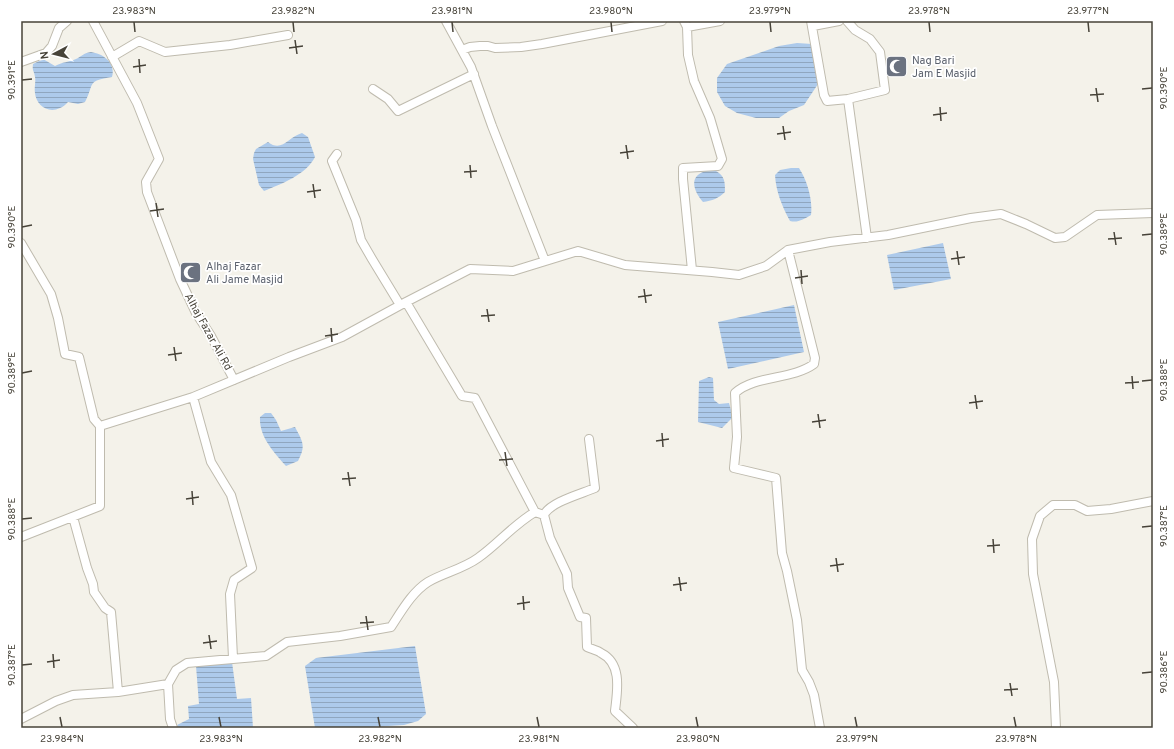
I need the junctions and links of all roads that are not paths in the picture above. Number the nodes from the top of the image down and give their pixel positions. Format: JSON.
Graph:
{"nodes":[{"id":1,"x":67,"y":21,"type":"edge"},
{"id":2,"x":93,"y":21,"type":"edge"},
{"id":3,"x":446,"y":21,"type":"edge"},
{"id":4,"x":662,"y":21,"type":"edge"},
{"id":5,"x":720,"y":21,"type":"edge"},
{"id":6,"x":839,"y":21,"type":"edge"},
{"id":7,"x":847,"y":21,"type":"edge"},
{"id":8,"x":812,"y":23,"type":"edge"},
{"id":9,"x":686,"y":24,"type":"edge"},
{"id":10,"x":288,"y":35,"type":"dead end"},
{"id":11,"x":462,"y":50,"type":"junction"},
{"id":12,"x":112,"y":57,"type":"junction"},
{"id":13,"x":21,"y":62,"type":"edge"},
{"id":14,"x":474,"y":74,"type":"junction"},
{"id":15,"x":372,"y":89,"type":"dead end"},
{"id":16,"x":848,"y":99,"type":"junction"},
{"id":17,"x":337,"y":154,"type":"dead end"},
{"id":18,"x":1153,"y":213,"type":"edge"},
{"id":19,"x":867,"y":238,"type":"junction"},
{"id":20,"x":21,"y":242,"type":"edge"},
{"id":21,"x":788,"y":250,"type":"junction"},
{"id":22,"x":545,"y":261,"type":"junction"},
{"id":23,"x":692,"y":270,"type":"junction"},
{"id":24,"x":403,"y":303,"type":"junction"},
{"id":25,"x":234,"y":380,"type":"junction"},
{"id":26,"x":193,"y":397,"type":"junction"},
{"id":27,"x":100,"y":426,"type":"junction"},
{"id":28,"x":589,"y":439,"type":"dead end"},
{"id":29,"x":1153,"y":501,"type":"edge"},
{"id":30,"x":535,"y":512,"type":"junction"},
{"id":31,"x":544,"y":515,"type":"junction"},
{"id":32,"x":73,"y":517,"type":"junction"},
{"id":33,"x":21,"y":537,"type":"edge"},
{"id":34,"x":233,"y":658,"type":"junction"},
{"id":35,"x":168,"y":684,"type":"junction"},
{"id":36,"x":118,"y":692,"type":"junction"},
{"id":37,"x":21,"y":719,"type":"edge"},
{"id":38,"x":173,"y":728,"type":"edge"},
{"id":39,"x":633,"y":728,"type":"edge"},
{"id":40,"x":820,"y":728,"type":"edge"},
{"id":41,"x":1056,"y":728,"type":"edge"}],
"edges":[{"from":1,"to":13,"type":"street"},
{"from":2,"to":12,"type":"street","name":"Alhaj Fazar Ali Rd"},
{"from":3,"to":11,"type":"street"},
{"from":4,"to":11,"type":"street"},
{"from":5,"to":9,"type":"street"},
{"from":6,"to":8,"type":"street"},
{"from":7,"to":16,"type":"street"},
{"from":8,"to":16,"type":"street"},
{"from":9,"to":23,"type":"street"},
{"from":10,"to":12,"type":"street"},
{"from":11,"to":14,"type":"street"},
{"from":12,"to":25,"type":"street","name":"Alhaj Fazar Ali Rd"},
{"from":14,"to":15,"type":"street"},
{"from":14,"to":22,"type":"street"},
{"from":16,"to":19,"type":"street"},
{"from":17,"to":24,"type":"street"},
{"from":18,"to":19,"type":"street"},
{"from":19,"to":21,"type":"street"},
{"from":20,"to":27,"type":"street"},
{"from":21,"to":23,"type":"street"},
{"from":21,"to":40,"type":"street"},
{"from":22,"to":23,"type":"street"},
{"from":22,"to":24,"type":"street"},
{"from":24,"to":25,"type":"street"},
{"from":24,"to":30,"type":"street"},
{"from":25,"to":26,"type":"street"},
{"from":26,"to":27,"type":"street"},
{"from":26,"to":34,"type":"street"},
{"from":27,"to":32,"type":"street"},
{"from":28,"to":31,"type":"street"},
{"from":29,"to":41,"type":"street"},
{"from":30,"to":31,"type":"street"},
{"from":30,"to":34,"type":"street"},
{"from":31,"to":39,"type":"street"},
{"from":32,"to":33,"type":"street"},
{"from":32,"to":36,"type":"street"},
{"from":34,"to":35,"type":"street"},
{"from":35,"to":36,"type":"street"},
{"from":35,"to":38,"type":"street"},
{"from":36,"to":37,"type":"street"}]}
